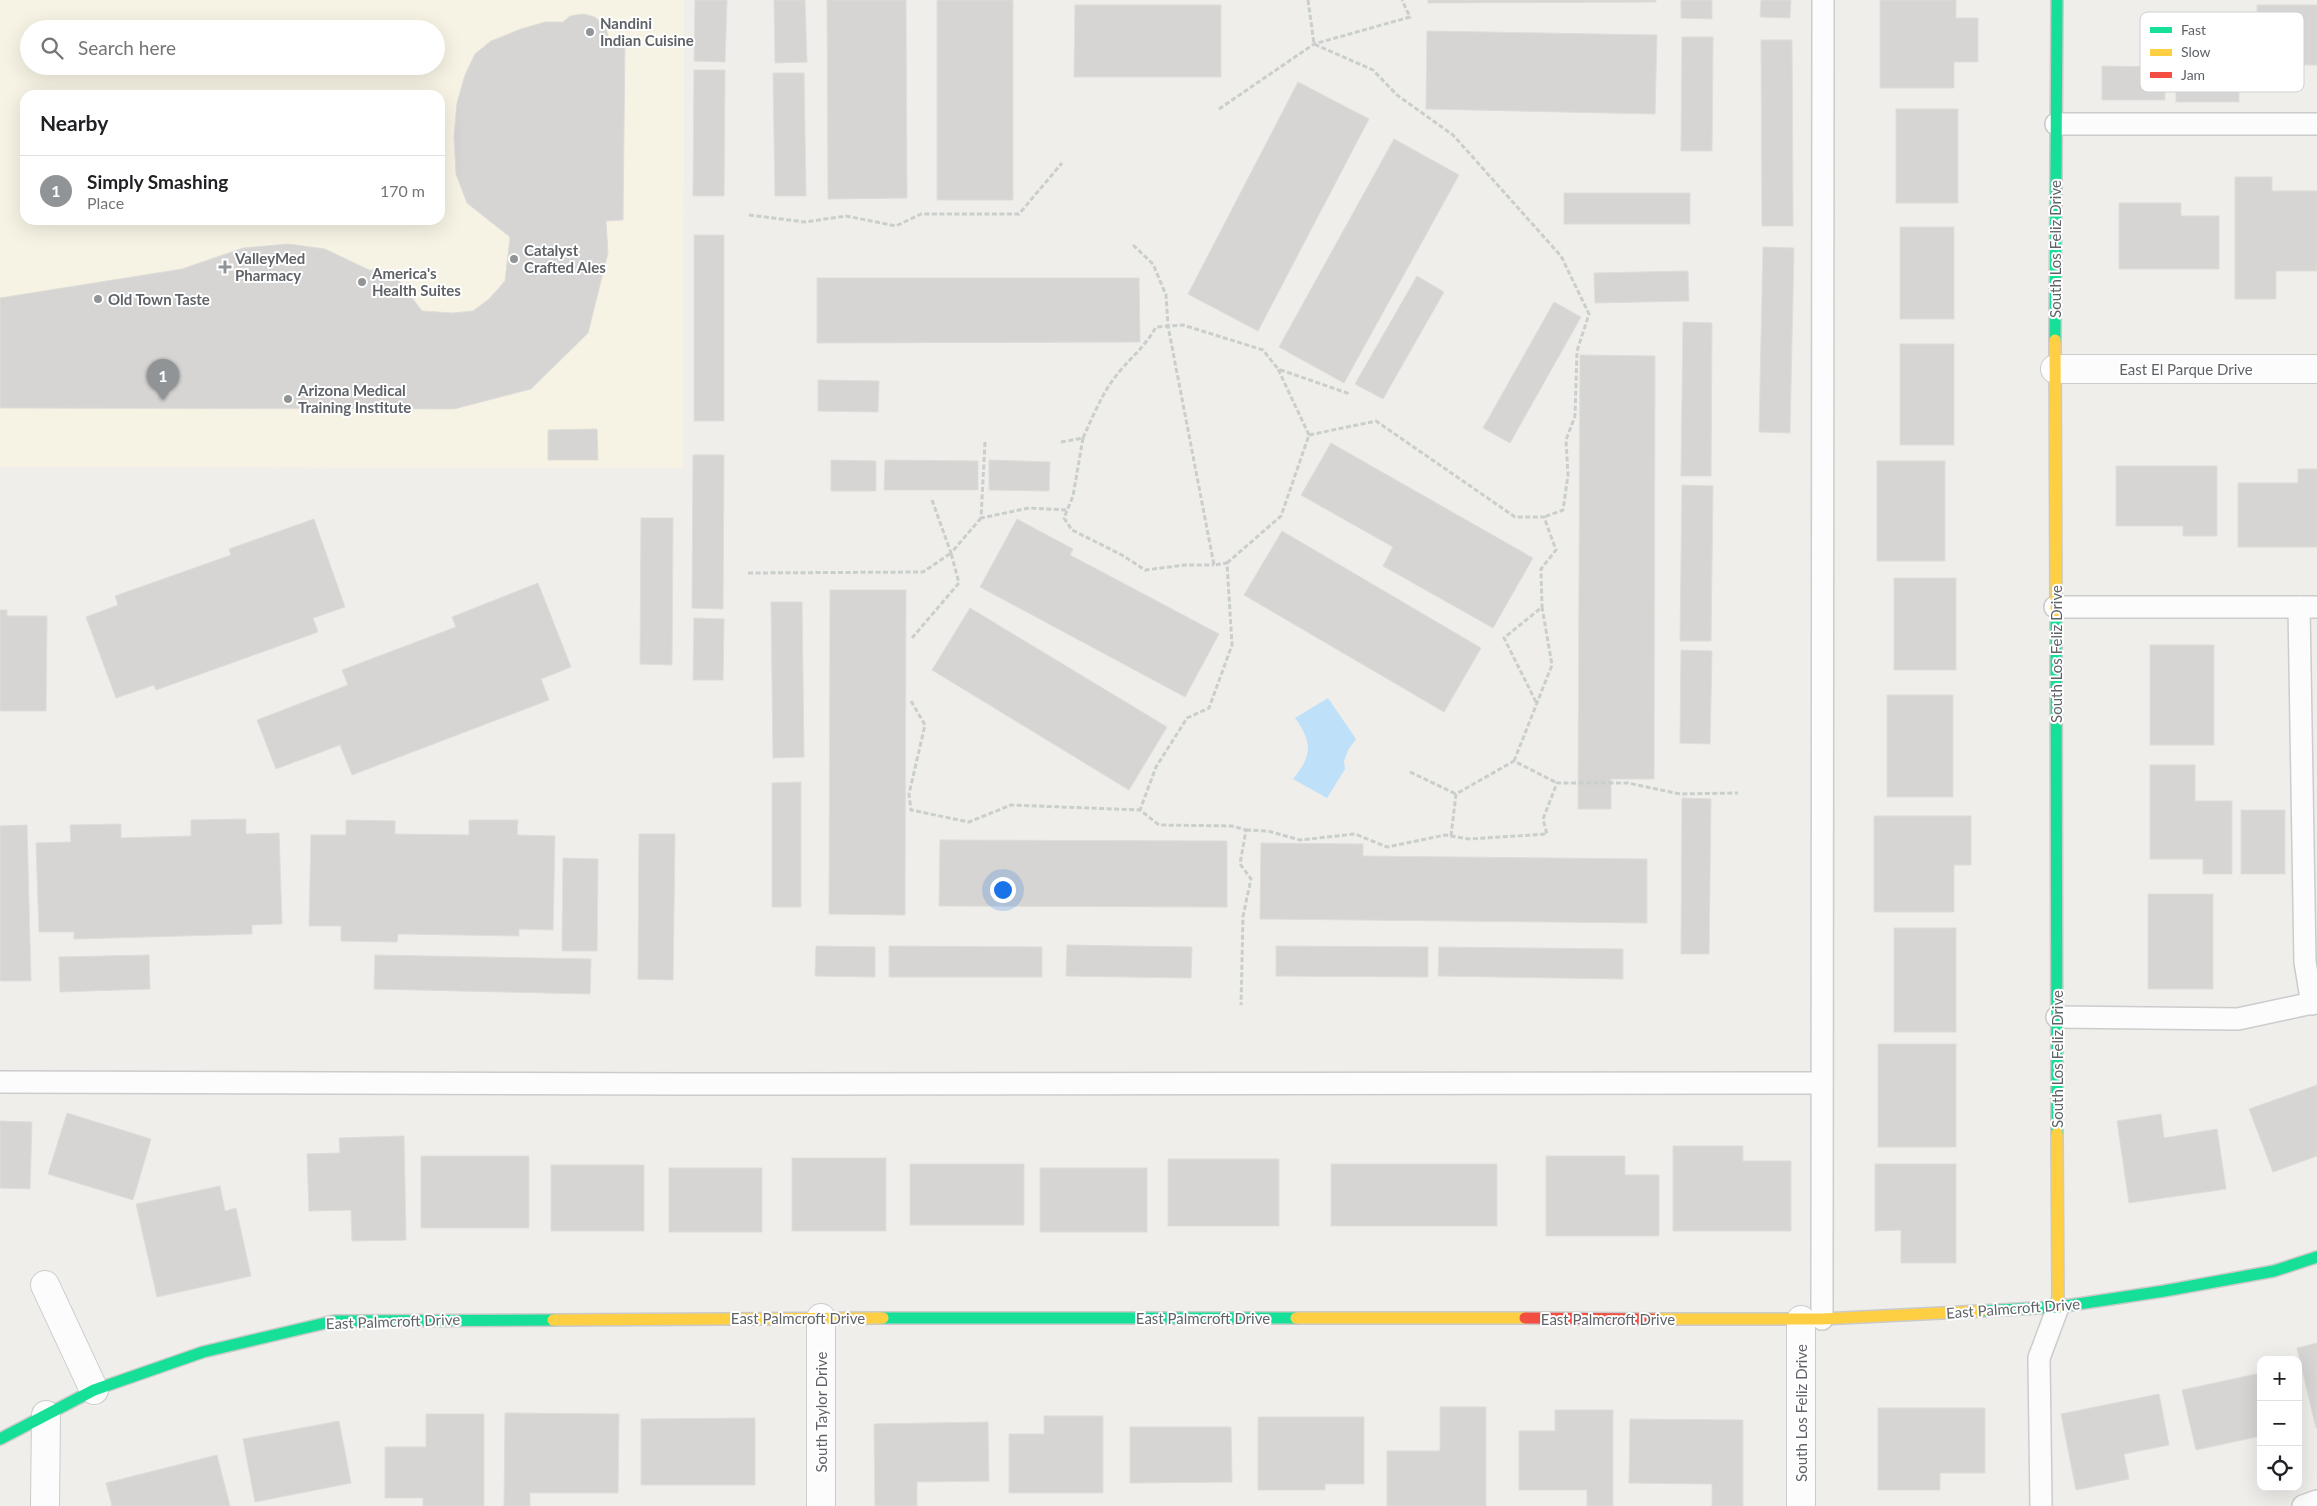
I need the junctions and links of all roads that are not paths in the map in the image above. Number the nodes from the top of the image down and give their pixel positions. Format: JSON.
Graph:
{"nodes":[{"id":1,"x":1823,"y":0,"type":"edge"},
{"id":2,"x":2057,"y":0,"type":"edge"},
{"id":3,"x":2056,"y":124,"type":"junction"},
{"id":4,"x":2317,"y":124,"type":"edge"},
{"id":5,"x":2055,"y":369,"type":"junction"},
{"id":6,"x":2317,"y":369,"type":"edge"},
{"id":7,"x":2055,"y":606,"type":"junction"},
{"id":8,"x":2308,"y":607,"type":"edge"},
{"id":9,"x":2314,"y":1003,"type":"edge"},
{"id":10,"x":2057,"y":1018,"type":"junction"},
{"id":11,"x":0,"y":1082,"type":"edge"},
{"id":12,"x":1822,"y":1083,"type":"junction"},
{"id":13,"x":2317,"y":1256,"type":"edge"},
{"id":14,"x":45,"y":1285,"type":"dead end"},
{"id":15,"x":2058,"y":1307,"type":"junction"},
{"id":16,"x":821,"y":1318,"type":"junction"},
{"id":17,"x":1812,"y":1319,"type":"junction"},
{"id":18,"x":94,"y":1390,"type":"junction"},
{"id":19,"x":46,"y":1415,"type":"junction"},
{"id":20,"x":0,"y":1439,"type":"edge"},
{"id":21,"x":2317,"y":1501,"type":"edge"},
{"id":22,"x":45,"y":1506,"type":"edge"},
{"id":23,"x":821,"y":1506,"type":"edge"},
{"id":24,"x":1801,"y":1506,"type":"edge"},
{"id":25,"x":2041,"y":1506,"type":"edge"},
{"id":26,"x":2303,"y":1506,"type":"edge"}],
"edges":[{"from":1,"to":12,"type":"lane"},
{"from":2,"to":3,"type":"street","name":"South Los Feliz Drive"},
{"from":3,"to":4,"type":"lane"},
{"from":3,"to":5,"type":"street","name":"South Los Feliz Drive"},
{"from":5,"to":6,"type":"street","name":"East El Parque Drive"},
{"from":5,"to":7,"type":"street","name":"South Los Feliz Drive"},
{"from":7,"to":8,"type":"lane"},
{"from":7,"to":10,"type":"street","name":"South Los Feliz Drive"},
{"from":8,"to":9,"type":"lane"},
{"from":9,"to":10,"type":"lane"},
{"from":10,"to":15,"type":"street","name":"South Los Feliz Drive"},
{"from":11,"to":12,"type":"lane"},
{"from":12,"to":17,"type":"lane"},
{"from":13,"to":15,"type":"street","name":"East Palmcroft Drive"},
{"from":14,"to":18,"type":"street"},
{"from":15,"to":17,"type":"street","name":"East Palmcroft Drive"},
{"from":15,"to":25,"type":"lane"},
{"from":16,"to":17,"type":"street","name":"East Palmcroft Drive"},
{"from":16,"to":18,"type":"street","name":"East Palmcroft Drive"},
{"from":16,"to":23,"type":"street","name":"South Taylor Drive"},
{"from":17,"to":24,"type":"street","name":"South Los Feliz Drive"},
{"from":18,"to":19,"type":"street","name":"East Palmcroft Drive"},
{"from":19,"to":20,"type":"street","name":"East Palmcroft Drive"},
{"from":19,"to":22,"type":"street"},
{"from":21,"to":26,"type":"lane"}]}
